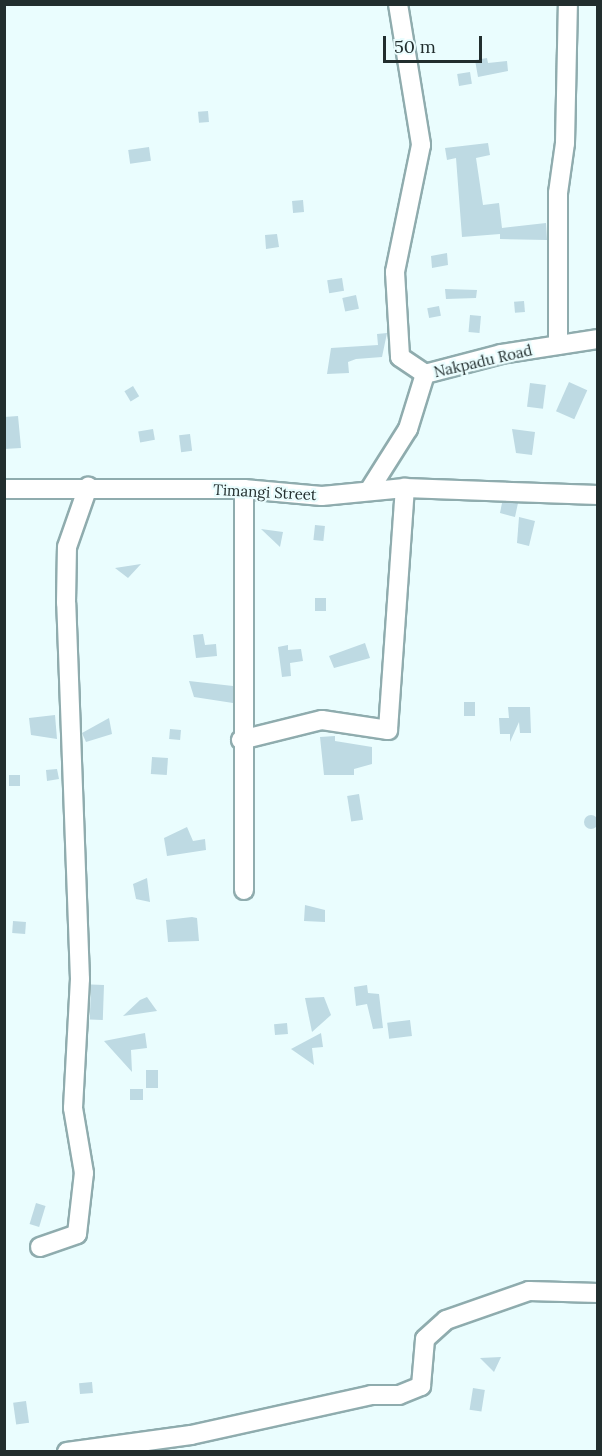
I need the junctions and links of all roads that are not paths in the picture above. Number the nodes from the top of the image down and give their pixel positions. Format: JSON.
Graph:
{"nodes":[{"id":1,"x":398,"y":4,"type":"edge"},
{"id":2,"x":568,"y":4,"type":"edge"},
{"id":3,"x":597,"y":339,"type":"edge"},
{"id":4,"x":558,"y":345,"type":"junction"},
{"id":5,"x":425,"y":374,"type":"junction"},
{"id":6,"x":88,"y":487,"type":"junction"},
{"id":7,"x":405,"y":488,"type":"junction"},
{"id":8,"x":4,"y":489,"type":"edge"},
{"id":9,"x":244,"y":489,"type":"junction"},
{"id":10,"x":370,"y":489,"type":"junction"},
{"id":11,"x":597,"y":495,"type":"edge"},
{"id":12,"x":242,"y":740,"type":"junction"},
{"id":13,"x":244,"y":890,"type":"dead end"},
{"id":14,"x":40,"y":1247,"type":"dead end"},
{"id":15,"x":597,"y":1293,"type":"edge"},
{"id":16,"x":67,"y":1452,"type":"edge"}],
"edges":[{"from":1,"to":5,"type":"street"},
{"from":2,"to":4,"type":"street"},
{"from":3,"to":4,"type":"street","name":"Nakpadu Road"},
{"from":4,"to":5,"type":"street","name":"Nakpadu Road"},
{"from":5,"to":10,"type":"street","name":"Nakpadu Road"},
{"from":6,"to":8,"type":"street","name":"Timangi Street"},
{"from":6,"to":9,"type":"street","name":"Timangi Street"},
{"from":6,"to":14,"type":"street"},
{"from":7,"to":10,"type":"street","name":"Timangi Street"},
{"from":7,"to":11,"type":"street","name":"Timangi Street"},
{"from":7,"to":12,"type":"street"},
{"from":9,"to":10,"type":"street","name":"Timangi Street"},
{"from":9,"to":12,"type":"street"},
{"from":12,"to":13,"type":"street"},
{"from":15,"to":16,"type":"street"}]}
